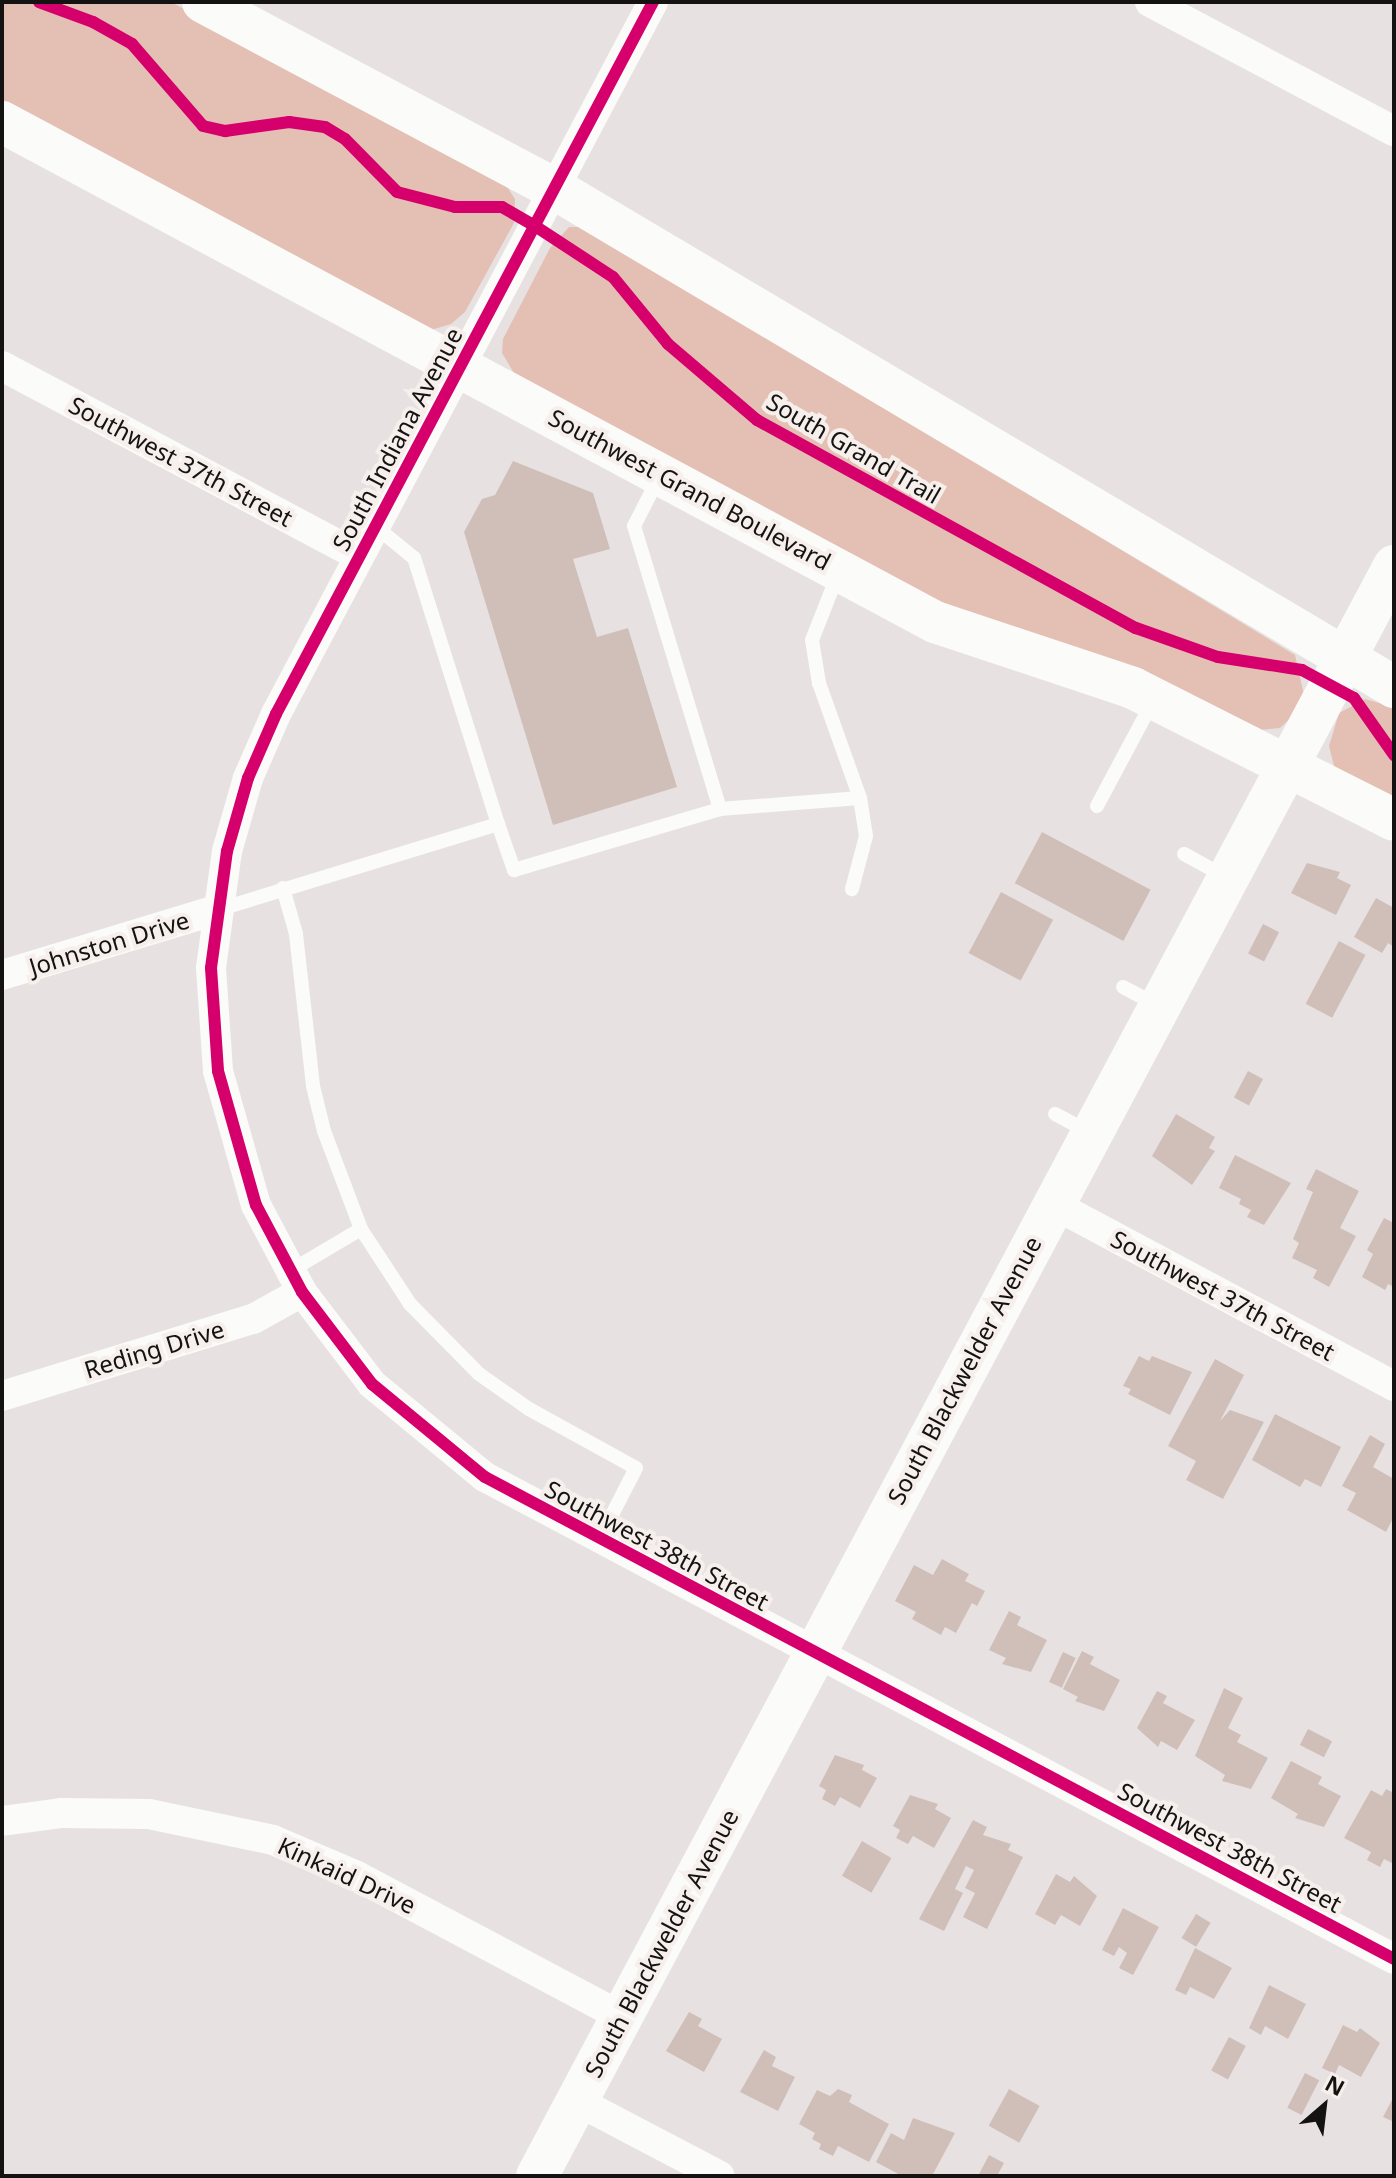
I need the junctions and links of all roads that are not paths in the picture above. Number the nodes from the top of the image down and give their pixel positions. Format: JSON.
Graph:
{"nodes":[{"id":1,"x":203,"y":2,"type":"edge"},
{"id":2,"x":653,"y":2,"type":"edge"},
{"id":3,"x":1150,"y":2,"type":"edge"},
{"id":4,"x":2,"y":122,"type":"edge"},
{"id":5,"x":1394,"y":131,"type":"edge"},
{"id":6,"x":555,"y":189,"type":"junction"},
{"id":7,"x":2,"y":366,"type":"edge"},
{"id":8,"x":462,"y":366,"type":"junction"},
{"id":9,"x":661,"y":473,"type":"junction"},
{"id":10,"x":376,"y":527,"type":"junction"},
{"id":11,"x":359,"y":556,"type":"junction"},
{"id":12,"x":1394,"y":566,"type":"edge"},
{"id":13,"x":840,"y":570,"type":"junction"},
{"id":14,"x":1343,"y":660,"type":"junction"},
{"id":15,"x":1394,"y":687,"type":"edge"},
{"id":16,"x":1154,"y":699,"type":"junction"},
{"id":17,"x":1288,"y":764,"type":"junction"},
{"id":18,"x":860,"y":798,"type":"junction"},
{"id":19,"x":1097,"y":806,"type":"dead end"},
{"id":20,"x":720,"y":809,"type":"junction"},
{"id":21,"x":1394,"y":820,"type":"edge"},
{"id":22,"x":498,"y":824,"type":"junction"},
{"id":23,"x":1184,"y":854,"type":"dead end"},
{"id":24,"x":1228,"y":878,"type":"junction"},
{"id":25,"x":283,"y":888,"type":"junction"},
{"id":26,"x":852,"y":889,"type":"dead end"},
{"id":27,"x":216,"y":910,"type":"junction"},
{"id":28,"x":2,"y":975,"type":"edge"},
{"id":29,"x":1053,"y":1204,"type":"junction"},
{"id":30,"x":361,"y":1229,"type":"junction"},
{"id":31,"x":296,"y":1281,"type":"junction"},
{"id":32,"x":1394,"y":1386,"type":"edge"},
{"id":33,"x":2,"y":1396,"type":"edge"},
{"id":34,"x":599,"y":1540,"type":"junction"},
{"id":35,"x":814,"y":1652,"type":"junction"},
{"id":36,"x":2,"y":1821,"type":"edge"},
{"id":37,"x":1394,"y":1959,"type":"edge"},
{"id":38,"x":622,"y":2017,"type":"junction"},
{"id":39,"x":577,"y":2101,"type":"junction"},
{"id":40,"x":537,"y":2176,"type":"edge"},
{"id":41,"x":720,"y":2176,"type":"edge"}],
"edges":[{"from":1,"to":6,"type":"street"},
{"from":2,"to":6,"type":"street","name":"South Indiana Avenue"},
{"from":3,"to":5,"type":"street"},
{"from":4,"to":8,"type":"street","name":"Southwest Grand Boulevard"},
{"from":6,"to":8,"type":"street","name":"South Indiana Avenue"},
{"from":6,"to":14,"type":"street"},
{"from":7,"to":11,"type":"street","name":"Southwest 37th Street"},
{"from":8,"to":9,"type":"street","name":"Southwest Grand Boulevard"},
{"from":8,"to":10,"type":"street","name":"South Indiana Avenue"},
{"from":9,"to":13,"type":"street","name":"Southwest Grand Boulevard"},
{"from":9,"to":20,"type":"lane"},
{"from":10,"to":11,"type":"street","name":"South Indiana Avenue"},
{"from":10,"to":22,"type":"lane"},
{"from":11,"to":27,"type":"street","name":"South Indiana Avenue"},
{"from":12,"to":14,"type":"street","name":"South Blackwelder Avenue"},
{"from":13,"to":16,"type":"street","name":"Southwest Grand Boulevard"},
{"from":13,"to":18,"type":"lane"},
{"from":14,"to":15,"type":"street"},
{"from":14,"to":17,"type":"street","name":"South Blackwelder Avenue"},
{"from":16,"to":17,"type":"street","name":"Southwest Grand Boulevard"},
{"from":16,"to":19,"type":"lane"},
{"from":17,"to":21,"type":"street","name":"Southwest Grand Boulevard"},
{"from":17,"to":24,"type":"street","name":"South Blackwelder Avenue"},
{"from":18,"to":20,"type":"lane"},
{"from":18,"to":26,"type":"lane"},
{"from":20,"to":22,"type":"lane"},
{"from":22,"to":25,"type":"lane"},
{"from":23,"to":24,"type":"lane"},
{"from":24,"to":29,"type":"street","name":"South Blackwelder Avenue"},
{"from":25,"to":27,"type":"lane"},
{"from":25,"to":30,"type":"lane"},
{"from":27,"to":28,"type":"street","name":"Johnston Drive"},
{"from":27,"to":31,"type":"street","name":"Southwest 38th Street"},
{"from":29,"to":32,"type":"street","name":"Southwest 37th Street"},
{"from":29,"to":35,"type":"street","name":"South Blackwelder Avenue"},
{"from":30,"to":31,"type":"lane"},
{"from":30,"to":34,"type":"lane"},
{"from":31,"to":33,"type":"street","name":"Reding Drive"},
{"from":31,"to":34,"type":"street","name":"Southwest 38th Street"},
{"from":34,"to":35,"type":"street","name":"Southwest 38th Street"},
{"from":35,"to":37,"type":"street","name":"Southwest 38th Street"},
{"from":35,"to":38,"type":"street","name":"South Blackwelder Avenue"},
{"from":36,"to":38,"type":"street","name":"Kinkaid Drive"},
{"from":38,"to":39,"type":"street","name":"South Blackwelder Avenue"},
{"from":39,"to":40,"type":"street","name":"South Blackwelder Avenue"},
{"from":39,"to":41,"type":"street"}]}
